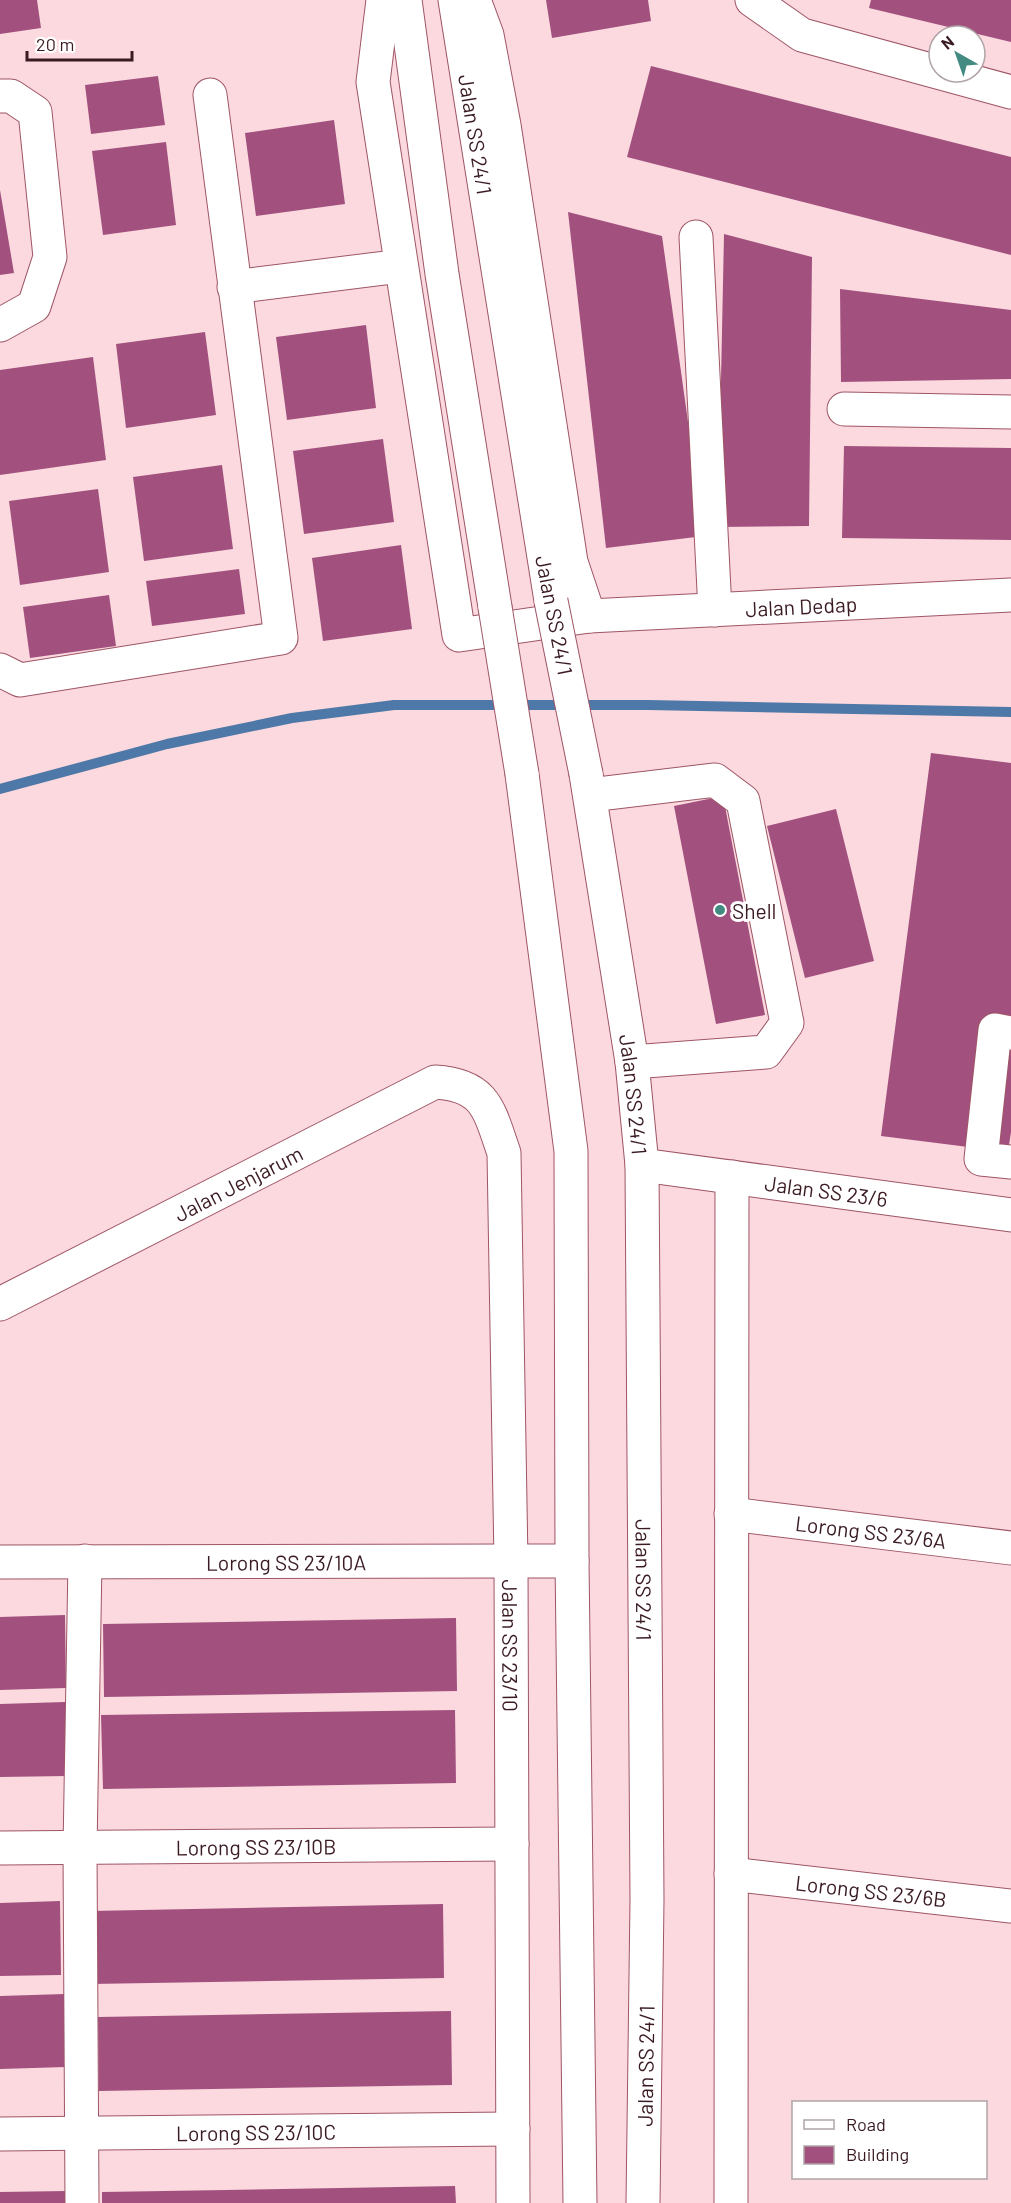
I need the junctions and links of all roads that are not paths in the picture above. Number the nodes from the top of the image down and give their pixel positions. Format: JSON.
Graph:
{"nodes":[{"id":1,"x":383,"y":0,"type":"edge"},
{"id":2,"x":405,"y":0,"type":"edge"},
{"id":3,"x":455,"y":0,"type":"edge"},
{"id":4,"x":474,"y":0,"type":"edge"},
{"id":5,"x":752,"y":0,"type":"edge"},
{"id":6,"x":1011,"y":92,"type":"edge"},
{"id":7,"x":210,"y":95,"type":"dead end"},
{"id":8,"x":0,"y":96,"type":"edge"},
{"id":9,"x":696,"y":237,"type":"dead end"},
{"id":10,"x":400,"y":266,"type":"junction"},
{"id":11,"x":234,"y":286,"type":"junction"},
{"id":12,"x":0,"y":325,"type":"edge"},
{"id":13,"x":844,"y":409,"type":"dead end"},
{"id":14,"x":1011,"y":412,"type":"edge"},
{"id":15,"x":1011,"y":595,"type":"edge"},
{"id":16,"x":715,"y":610,"type":"junction"},
{"id":17,"x":589,"y":616,"type":"junction"},
{"id":18,"x":0,"y":670,"type":"edge"},
{"id":19,"x":588,"y":784,"type":"junction"},
{"id":20,"x":1011,"y":1032,"type":"edge"},
{"id":21,"x":632,"y":1062,"type":"junction"},
{"id":22,"x":478,"y":1094,"type":"joint"},
{"id":23,"x":1011,"y":1162,"type":"edge"},
{"id":24,"x":642,"y":1165,"type":"junction"},
{"id":25,"x":732,"y":1178,"type":"junction"},
{"id":26,"x":1011,"y":1215,"type":"edge"},
{"id":27,"x":0,"y":1304,"type":"edge"},
{"id":28,"x":731,"y":1514,"type":"junction"},
{"id":29,"x":1011,"y":1548,"type":"edge"},
{"id":30,"x":85,"y":1561,"type":"junction"},
{"id":31,"x":572,"y":1561,"type":"junction"},
{"id":32,"x":0,"y":1562,"type":"edge"},
{"id":33,"x":511,"y":1562,"type":"junction"},
{"id":34,"x":512,"y":1844,"type":"junction"},
{"id":35,"x":0,"y":1848,"type":"edge"},
{"id":36,"x":80,"y":1849,"type":"junction"},
{"id":37,"x":731,"y":1874,"type":"junction"},
{"id":38,"x":1011,"y":1906,"type":"edge"},
{"id":39,"x":513,"y":2129,"type":"junction"},
{"id":40,"x":0,"y":2134,"type":"edge"},
{"id":41,"x":82,"y":2135,"type":"junction"},
{"id":42,"x":82,"y":2203,"type":"edge"},
{"id":43,"x":513,"y":2203,"type":"edge"},
{"id":44,"x":580,"y":2203,"type":"edge"},
{"id":45,"x":643,"y":2203,"type":"edge"},
{"id":46,"x":731,"y":2203,"type":"edge"}],
"edges":[{"from":1,"to":10,"type":"street"},
{"from":2,"to":31,"type":"street","bridge":true},
{"from":3,"to":19,"type":"street","name":"Jalan SS 24/1","bridge":true},
{"from":4,"to":17,"type":"street"},
{"from":5,"to":6,"type":"street"},
{"from":7,"to":11,"type":"street"},
{"from":8,"to":12,"type":"street"},
{"from":9,"to":16,"type":"street"},
{"from":10,"to":11,"type":"street"},
{"from":10,"to":17,"type":"street","name":"Jalan Dedap"},
{"from":11,"to":18,"type":"street"},
{"from":13,"to":14,"type":"street"},
{"from":15,"to":16,"type":"street","name":"Jalan Dedap"},
{"from":16,"to":17,"type":"street","name":"Jalan Dedap"},
{"from":19,"to":21,"type":"street","name":"Jalan SS 24/1"},
{"from":19,"to":21,"type":"street"},
{"from":20,"to":23,"type":"street"},
{"from":21,"to":24,"type":"street","name":"Jalan SS 24/1"},
{"from":22,"to":27,"type":"street","name":"Jalan Jenjarum"},
{"from":22,"to":33,"type":"street","name":"Jalan SS 23/10"},
{"from":24,"to":25,"type":"street","name":"Jalan SS 23/6"},
{"from":24,"to":45,"type":"street","name":"Jalan SS 24/1"},
{"from":25,"to":26,"type":"street","name":"Jalan SS 23/6"},
{"from":25,"to":28,"type":"street"},
{"from":28,"to":29,"type":"street","name":"Lorong SS 23/6A"},
{"from":28,"to":37,"type":"street"},
{"from":30,"to":32,"type":"street","name":"Lorong SS 23/10A"},
{"from":30,"to":33,"type":"street","name":"Lorong SS 23/10A"},
{"from":30,"to":36,"type":"street"},
{"from":31,"to":33,"type":"street","name":"Lorong SS 23/10A"},
{"from":31,"to":44,"type":"street"},
{"from":33,"to":34,"type":"street","name":"Jalan SS 23/10"},
{"from":34,"to":36,"type":"street","name":"Lorong SS 23/10B"},
{"from":34,"to":39,"type":"street","name":"Jalan SS 23/10"},
{"from":35,"to":36,"type":"street","name":"Lorong SS 23/10B"},
{"from":36,"to":41,"type":"street"},
{"from":37,"to":38,"type":"street","name":"Lorong SS 23/6B"},
{"from":37,"to":46,"type":"street"},
{"from":39,"to":41,"type":"street","name":"Lorong SS 23/10C"},
{"from":39,"to":43,"type":"street","name":"Jalan SS 23/10"},
{"from":40,"to":41,"type":"street","name":"Lorong SS 23/10C"},
{"from":41,"to":42,"type":"street"}]}
